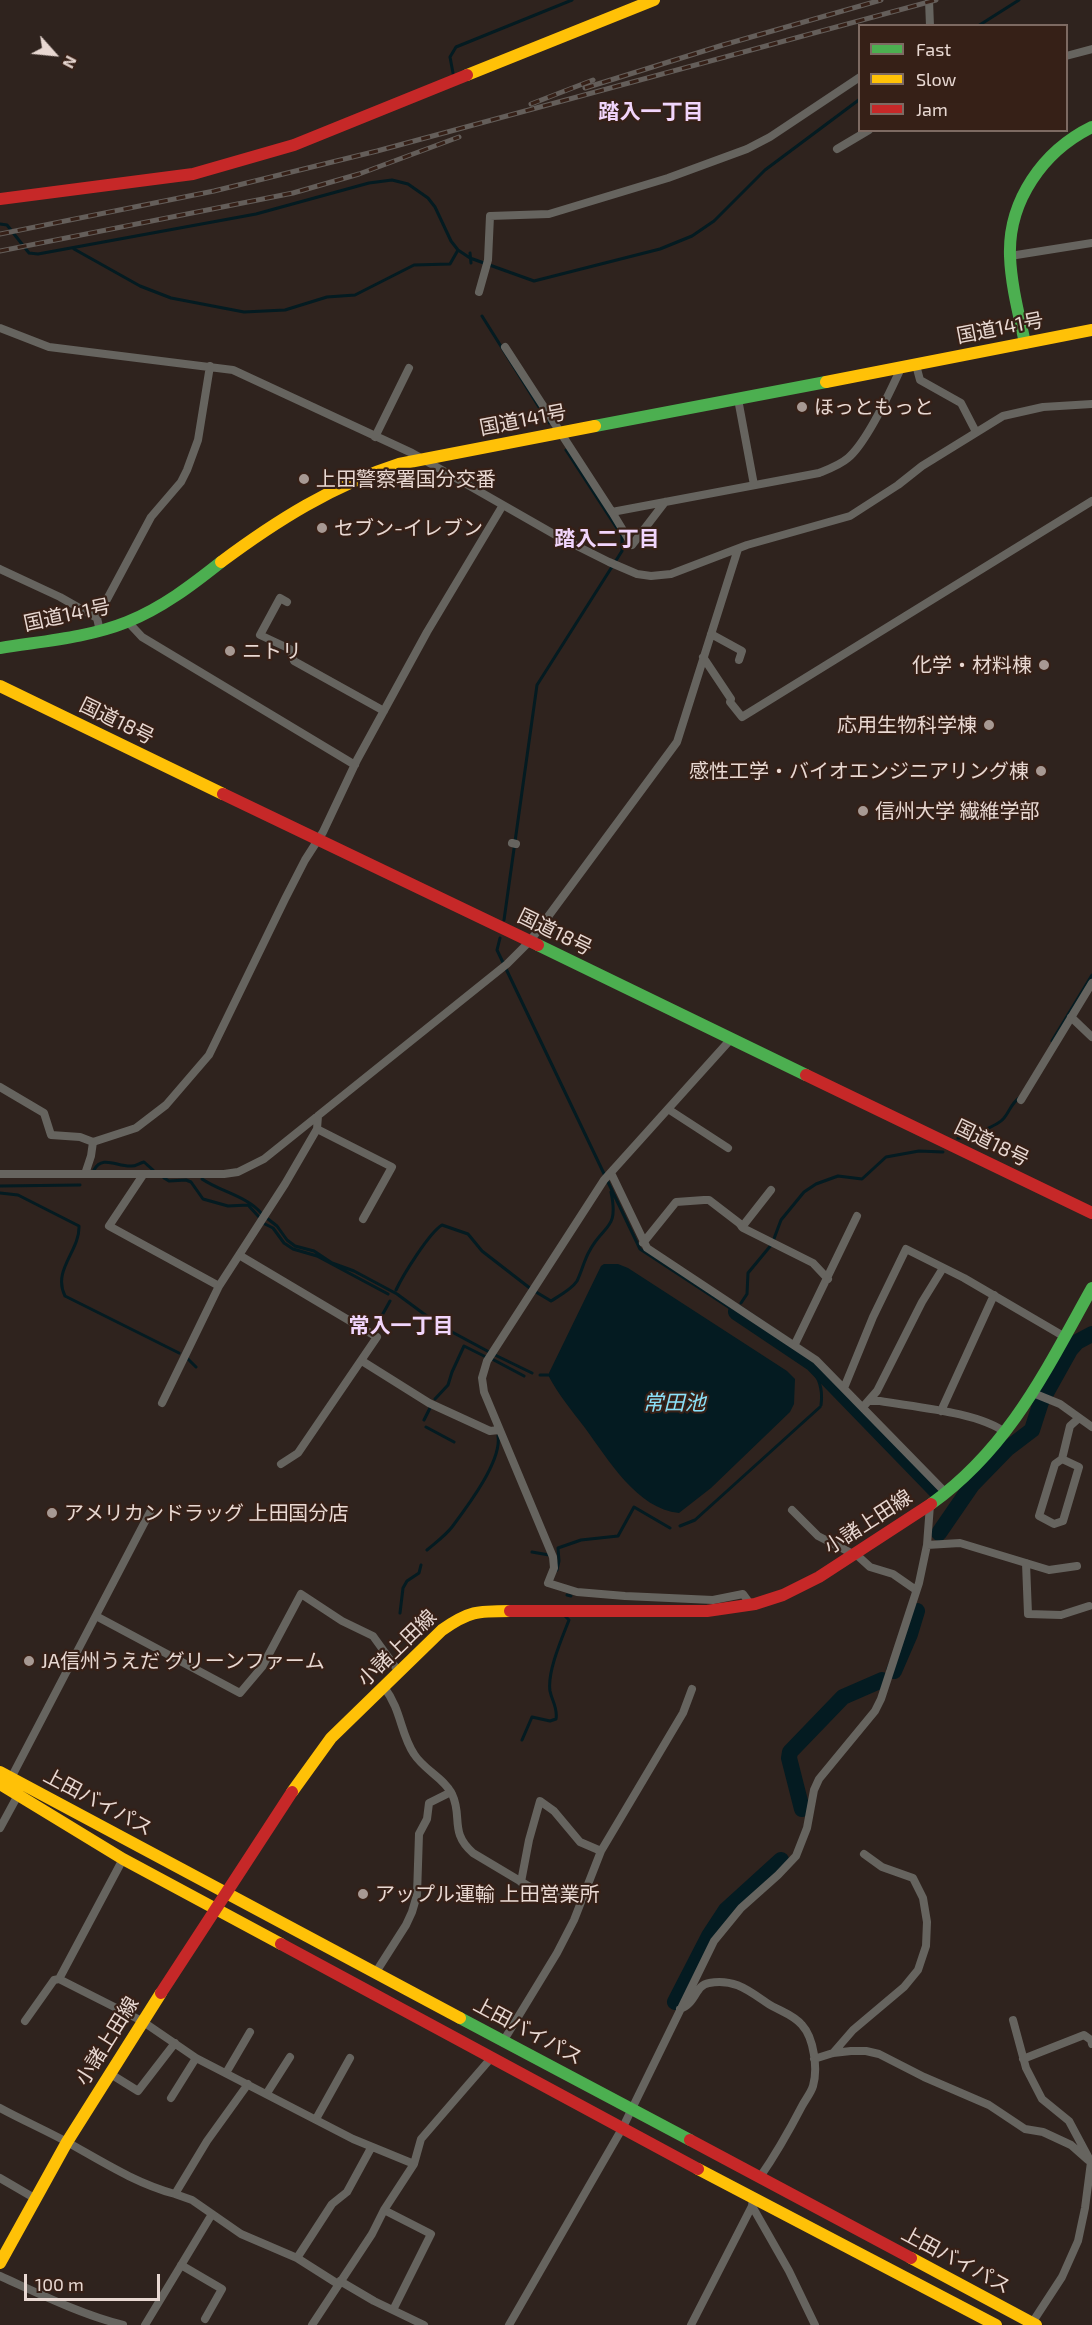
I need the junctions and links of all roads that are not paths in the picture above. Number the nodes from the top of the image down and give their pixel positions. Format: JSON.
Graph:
{"nodes":[{"id":1,"x":654,"y":0,"type":"edge"},
{"id":2,"x":929,"y":0,"type":"edge"},
{"id":3,"x":930,"y":24,"type":"edge"},
{"id":4,"x":1092,"y":49,"type":"edge"},
{"id":5,"x":1068,"y":56,"type":"edge"},
{"id":6,"x":858,"y":78,"type":"edge"},
{"id":7,"x":1092,"y":127,"type":"edge"},
{"id":8,"x":866,"y":132,"type":"edge"},
{"id":9,"x":837,"y":149,"type":"dead end"},
{"id":10,"x":0,"y":199,"type":"edge"},
{"id":11,"x":1092,"y":243,"type":"edge"},
{"id":12,"x":1010,"y":256,"type":"junction"},
{"id":13,"x":479,"y":292,"type":"dead end"},
{"id":14,"x":0,"y":328,"type":"edge"},
{"id":15,"x":1092,"y":330,"type":"edge"},
{"id":16,"x":1024,"y":343,"type":"junction"},
{"id":17,"x":505,"y":347,"type":"dead end"},
{"id":18,"x":916,"y":365,"type":"junction"},
{"id":19,"x":210,"y":366,"type":"junction"},
{"id":20,"x":409,"y":368,"type":"dead end"},
{"id":21,"x":902,"y":368,"type":"junction"},
{"id":22,"x":738,"y":399,"type":"junction"},
{"id":23,"x":1092,"y":404,"type":"edge"},
{"id":24,"x":976,"y":432,"type":"junction"},
{"id":25,"x":561,"y":433,"type":"junction"},
{"id":26,"x":375,"y":436,"type":"junction"},
{"id":27,"x":424,"y":459,"type":"junction"},
{"id":28,"x":754,"y":484,"type":"junction"},
{"id":29,"x":665,"y":501,"type":"junction"},
{"id":30,"x":1092,"y":501,"type":"edge"},
{"id":31,"x":503,"y":505,"type":"junction"},
{"id":32,"x":612,"y":512,"type":"junction"},
{"id":33,"x":738,"y":549,"type":"junction"},
{"id":34,"x":0,"y":569,"type":"edge"},
{"id":35,"x":287,"y":602,"type":"dead end"},
{"id":36,"x":128,"y":622,"type":"junction"},
{"id":37,"x":98,"y":624,"type":"junction"},
{"id":38,"x":711,"y":634,"type":"junction"},
{"id":39,"x":0,"y":648,"type":"edge"},
{"id":40,"x":703,"y":657,"type":"junction"},
{"id":41,"x":739,"y":660,"type":"dead end"},
{"id":42,"x":0,"y":686,"type":"edge"},
{"id":43,"x":384,"y":711,"type":"junction"},
{"id":44,"x":355,"y":765,"type":"junction"},
{"id":45,"x":319,"y":840,"type":"junction"},
{"id":46,"x":530,"y":941,"type":"junction"},
{"id":47,"x":1092,"y":983,"type":"edge"},
{"id":48,"x":1071,"y":1017,"type":"junction"},
{"id":49,"x":1092,"y":1036,"type":"edge"},
{"id":50,"x":731,"y":1039,"type":"junction"},
{"id":51,"x":0,"y":1087,"type":"edge"},
{"id":52,"x":1021,"y":1100,"type":"dead end"},
{"id":53,"x":668,"y":1109,"type":"junction"},
{"id":54,"x":318,"y":1116,"type":"junction"},
{"id":55,"x":317,"y":1129,"type":"junction"},
{"id":56,"x":93,"y":1142,"type":"junction"},
{"id":57,"x":728,"y":1148,"type":"dead end"},
{"id":58,"x":0,"y":1174,"type":"edge"},
{"id":59,"x":85,"y":1174,"type":"junction"},
{"id":60,"x":143,"y":1175,"type":"junction"},
{"id":61,"x":608,"y":1176,"type":"junction"},
{"id":62,"x":771,"y":1190,"type":"dead end"},
{"id":63,"x":1092,"y":1213,"type":"edge"},
{"id":64,"x":857,"y":1216,"type":"dead end"},
{"id":65,"x":363,"y":1219,"type":"dead end"},
{"id":66,"x":742,"y":1227,"type":"junction"},
{"id":67,"x":643,"y":1243,"type":"junction"},
{"id":68,"x":238,"y":1255,"type":"junction"},
{"id":69,"x":943,"y":1269,"type":"junction"},
{"id":70,"x":828,"y":1279,"type":"junction"},
{"id":71,"x":219,"y":1286,"type":"junction"},
{"id":72,"x":1092,"y":1288,"type":"edge"},
{"id":73,"x":994,"y":1295,"type":"junction"},
{"id":74,"x":1065,"y":1337,"type":"junction"},
{"id":75,"x":795,"y":1344,"type":"junction"},
{"id":76,"x":362,"y":1362,"type":"junction"},
{"id":77,"x":844,"y":1388,"type":"junction"},
{"id":78,"x":1033,"y":1393,"type":"junction"},
{"id":79,"x":162,"y":1403,"type":"dead end"},
{"id":80,"x":866,"y":1404,"type":"junction"},
{"id":81,"x":941,"y":1412,"type":"junction"},
{"id":82,"x":1079,"y":1418,"type":"junction"},
{"id":83,"x":1092,"y":1427,"type":"edge"},
{"id":84,"x":499,"y":1430,"type":"junction"},
{"id":85,"x":1006,"y":1433,"type":"junction"},
{"id":86,"x":1062,"y":1459,"type":"junction"},
{"id":87,"x":281,"y":1464,"type":"dead end"},
{"id":88,"x":946,"y":1494,"type":"junction"},
{"id":89,"x":930,"y":1505,"type":"junction"},
{"id":90,"x":792,"y":1510,"type":"dead end"},
{"id":91,"x":150,"y":1512,"type":"dead end"},
{"id":92,"x":927,"y":1545,"type":"junction"},
{"id":93,"x":854,"y":1554,"type":"junction"},
{"id":94,"x":1026,"y":1563,"type":"junction"},
{"id":95,"x":1077,"y":1566,"type":"dead end"},
{"id":96,"x":916,"y":1590,"type":"junction"},
{"id":97,"x":751,"y":1605,"type":"junction"},
{"id":98,"x":1089,"y":1606,"type":"dead end"},
{"id":99,"x":96,"y":1616,"type":"junction"},
{"id":100,"x":399,"y":1672,"type":"junction"},
{"id":101,"x":384,"y":1687,"type":"junction"},
{"id":102,"x":692,"y":1689,"type":"dead end"},
{"id":103,"x":4,"y":1778,"type":"edge"},
{"id":104,"x":451,"y":1792,"type":"junction"},
{"id":105,"x":18,"y":1795,"type":"junction"},
{"id":106,"x":0,"y":1828,"type":"edge"},
{"id":107,"x":601,"y":1851,"type":"junction"},
{"id":108,"x":864,"y":1854,"type":"dead end"},
{"id":109,"x":123,"y":1859,"type":"junction"},
{"id":110,"x":521,"y":1882,"type":"junction"},
{"id":111,"x":227,"y":1892,"type":"junction"},
{"id":112,"x":584,"y":1898,"type":"junction"},
{"id":113,"x":217,"y":1909,"type":"junction"},
{"id":114,"x":376,"y":1972,"type":"junction"},
{"id":115,"x":59,"y":1979,"type":"junction"},
{"id":116,"x":680,"y":2009,"type":"junction"},
{"id":117,"x":1013,"y":2020,"type":"dead end"},
{"id":118,"x":25,"y":2021,"type":"dead end"},
{"id":119,"x":142,"y":2021,"type":"junction"},
{"id":120,"x":250,"y":2032,"type":"dead end"},
{"id":121,"x":504,"y":2040,"type":"junction"},
{"id":122,"x":175,"y":2043,"type":"junction"},
{"id":123,"x":1092,"y":2044,"type":"edge"},
{"id":124,"x":832,"y":2054,"type":"junction"},
{"id":125,"x":290,"y":2057,"type":"dead end"},
{"id":126,"x":492,"y":2057,"type":"junction"},
{"id":127,"x":196,"y":2058,"type":"junction"},
{"id":128,"x":350,"y":2058,"type":"dead end"},
{"id":129,"x":814,"y":2059,"type":"junction"},
{"id":130,"x":1023,"y":2059,"type":"junction"},
{"id":131,"x":109,"y":2073,"type":"junction"},
{"id":132,"x":226,"y":2073,"type":"junction"},
{"id":133,"x":248,"y":2085,"type":"junction"},
{"id":134,"x":267,"y":2093,"type":"junction"},
{"id":135,"x":171,"y":2098,"type":"dead end"},
{"id":136,"x":0,"y":2108,"type":"edge"},
{"id":137,"x":632,"y":2109,"type":"junction"},
{"id":138,"x":316,"y":2119,"type":"junction"},
{"id":139,"x":623,"y":2127,"type":"junction"},
{"id":140,"x":67,"y":2142,"type":"junction"},
{"id":141,"x":371,"y":2148,"type":"junction"},
{"id":142,"x":1091,"y":2162,"type":"edge"},
{"id":143,"x":414,"y":2164,"type":"junction"},
{"id":144,"x":760,"y":2177,"type":"junction"},
{"id":145,"x":0,"y":2178,"type":"edge"},
{"id":146,"x":175,"y":2194,"type":"junction"},
{"id":147,"x":36,"y":2199,"type":"junction"},
{"id":148,"x":753,"y":2202,"type":"junction"},
{"id":149,"x":384,"y":2210,"type":"junction"},
{"id":150,"x":212,"y":2214,"type":"junction"},
{"id":151,"x":297,"y":2258,"type":"junction"},
{"id":152,"x":0,"y":2263,"type":"edge"},
{"id":153,"x":182,"y":2265,"type":"junction"},
{"id":154,"x":0,"y":2276,"type":"edge"},
{"id":155,"x":339,"y":2282,"type":"junction"},
{"id":156,"x":393,"y":2310,"type":"junction"},
{"id":157,"x":206,"y":2319,"type":"dead end"},
{"id":158,"x":1034,"y":2324,"type":"edge"},
{"id":159,"x":123,"y":2325,"type":"edge"},
{"id":160,"x":145,"y":2325,"type":"edge"},
{"id":161,"x":312,"y":2325,"type":"edge"},
{"id":162,"x":424,"y":2325,"type":"edge"},
{"id":163,"x":509,"y":2325,"type":"edge"},
{"id":164,"x":691,"y":2325,"type":"edge"},
{"id":165,"x":815,"y":2325,"type":"edge"},
{"id":166,"x":996,"y":2325,"type":"edge"}],
"edges":[{"from":1,"to":10,"type":"main road"},
{"from":2,"to":3,"type":"street"},
{"from":4,"to":5,"type":"street"},
{"from":6,"to":13,"type":"street"},
{"from":7,"to":12,"type":"main road"},
{"from":8,"to":9,"type":"street"},
{"from":11,"to":12,"type":"street"},
{"from":12,"to":16,"type":"main road"},
{"from":14,"to":19,"type":"street"},
{"from":15,"to":16,"type":"main road","name":"国道141号"},
{"from":16,"to":18,"type":"main road","name":"国道141号"},
{"from":17,"to":25,"type":"street"},
{"from":18,"to":21,"type":"main road","name":"国道141号"},
{"from":18,"to":24,"type":"street"},
{"from":19,"to":26,"type":"street"},
{"from":19,"to":37,"type":"street"},
{"from":20,"to":26,"type":"street"},
{"from":21,"to":22,"type":"main road","name":"国道141号"},
{"from":21,"to":28,"type":"street"},
{"from":22,"to":25,"type":"main road","name":"国道141号"},
{"from":22,"to":28,"type":"street"},
{"from":23,"to":24,"type":"street"},
{"from":24,"to":33,"type":"street"},
{"from":25,"to":27,"type":"main road","name":"国道141号"},
{"from":25,"to":32,"type":"street"},
{"from":26,"to":27,"type":"street"},
{"from":27,"to":31,"type":"street"},
{"from":27,"to":36,"type":"main road","name":"国道141号"},
{"from":28,"to":29,"type":"street"},
{"from":29,"to":32,"type":"street"},
{"from":29,"to":32,"type":"street"},
{"from":30,"to":40,"type":"street"},
{"from":31,"to":33,"type":"street"},
{"from":31,"to":43,"type":"street"},
{"from":33,"to":38,"type":"street"},
{"from":34,"to":37,"type":"street"},
{"from":35,"to":43,"type":"street"},
{"from":36,"to":37,"type":"main road","name":"国道141号"},
{"from":36,"to":44,"type":"street"},
{"from":37,"to":39,"type":"main road","name":"国道141号"},
{"from":38,"to":40,"type":"street"},
{"from":38,"to":41,"type":"street"},
{"from":40,"to":46,"type":"street"},
{"from":42,"to":45,"type":"main road","name":"国道18号"},
{"from":43,"to":44,"type":"street"},
{"from":44,"to":45,"type":"street"},
{"from":45,"to":46,"type":"main road","name":"国道18号"},
{"from":45,"to":56,"type":"street"},
{"from":46,"to":50,"type":"main road","name":"国道18号"},
{"from":46,"to":54,"type":"street"},
{"from":47,"to":48,"type":"street"},
{"from":48,"to":49,"type":"street"},
{"from":48,"to":52,"type":"street"},
{"from":50,"to":53,"type":"street"},
{"from":50,"to":63,"type":"main road","name":"国道18号"},
{"from":51,"to":56,"type":"street"},
{"from":53,"to":57,"type":"street"},
{"from":53,"to":61,"type":"street"},
{"from":54,"to":55,"type":"street"},
{"from":54,"to":60,"type":"street"},
{"from":55,"to":65,"type":"street"},
{"from":55,"to":68,"type":"street"},
{"from":56,"to":59,"type":"street"},
{"from":58,"to":59,"type":"street"},
{"from":59,"to":60,"type":"street"},
{"from":60,"to":71,"type":"street"},
{"from":61,"to":67,"type":"street"},
{"from":61,"to":84,"type":"street"},
{"from":62,"to":66,"type":"street"},
{"from":64,"to":70,"type":"street"},
{"from":66,"to":67,"type":"street"},
{"from":66,"to":70,"type":"street"},
{"from":67,"to":75,"type":"street"},
{"from":68,"to":71,"type":"street"},
{"from":68,"to":76,"type":"street"},
{"from":69,"to":73,"type":"street"},
{"from":69,"to":77,"type":"street"},
{"from":69,"to":80,"type":"street"},
{"from":70,"to":75,"type":"street"},
{"from":71,"to":79,"type":"street"},
{"from":72,"to":74,"type":"main road","name":"小諸上田線"},
{"from":73,"to":74,"type":"street"},
{"from":73,"to":81,"type":"street"},
{"from":74,"to":78,"type":"main road","name":"小諸上田線"},
{"from":75,"to":77,"type":"street"},
{"from":76,"to":84,"type":"street"},
{"from":76,"to":87,"type":"street"},
{"from":77,"to":80,"type":"street"},
{"from":78,"to":82,"type":"street"},
{"from":78,"to":85,"type":"main road","name":"小諸上田線"},
{"from":80,"to":81,"type":"street"},
{"from":80,"to":88,"type":"street"},
{"from":81,"to":85,"type":"street"},
{"from":82,"to":83,"type":"street"},
{"from":82,"to":86,"type":"street"},
{"from":84,"to":97,"type":"street"},
{"from":85,"to":88,"type":"main road","name":"小諸上田線"},
{"from":86,"to":86,"type":"street"},
{"from":88,"to":89,"type":"main road","name":"小諸上田線"},
{"from":89,"to":92,"type":"street"},
{"from":89,"to":93,"type":"main road","name":"小諸上田線"},
{"from":90,"to":93,"type":"street"},
{"from":91,"to":99,"type":"street"},
{"from":92,"to":94,"type":"street"},
{"from":92,"to":96,"type":"street"},
{"from":93,"to":96,"type":"street"},
{"from":93,"to":97,"type":"main road","name":"小諸上田線"},
{"from":94,"to":95,"type":"street"},
{"from":94,"to":98,"type":"street"},
{"from":96,"to":116,"type":"street"},
{"from":97,"to":100,"type":"main road","name":"小諸上田線"},
{"from":99,"to":100,"type":"street"},
{"from":99,"to":103,"type":"street"},
{"from":100,"to":101,"type":"main road","name":"小諸上田線"},
{"from":101,"to":104,"type":"street"},
{"from":101,"to":111,"type":"main road","name":"小諸上田線"},
{"from":102,"to":107,"type":"street"},
{"from":103,"to":105,"type":"main road","name":"上田バイパス"},
{"from":103,"to":111,"type":"main road","name":"上田バイパス"},
{"from":104,"to":110,"type":"street"},
{"from":104,"to":114,"type":"street"},
{"from":105,"to":106,"type":"street"},
{"from":105,"to":109,"type":"main road","name":"上田バイパス"},
{"from":107,"to":110,"type":"street"},
{"from":107,"to":112,"type":"street"},
{"from":108,"to":124,"type":"street"},
{"from":109,"to":113,"type":"main road","name":"上田バイパス"},
{"from":109,"to":115,"type":"street"},
{"from":110,"to":112,"type":"street"},
{"from":111,"to":113,"type":"main road","name":"小諸上田線"},
{"from":111,"to":114,"type":"main road","name":"上田バイパス"},
{"from":112,"to":121,"type":"street"},
{"from":113,"to":119,"type":"main road","name":"小諸上田線"},
{"from":113,"to":126,"type":"main road","name":"上田バイパス"},
{"from":114,"to":121,"type":"main road","name":"上田バイパス"},
{"from":115,"to":118,"type":"street"},
{"from":115,"to":119,"type":"street"},
{"from":116,"to":129,"type":"street"},
{"from":116,"to":137,"type":"street"},
{"from":117,"to":130,"type":"street"},
{"from":119,"to":122,"type":"street"},
{"from":119,"to":131,"type":"main road","name":"小諸上田線"},
{"from":120,"to":132,"type":"street"},
{"from":121,"to":137,"type":"main road","name":"上田バイパス"},
{"from":122,"to":127,"type":"street"},
{"from":122,"to":131,"type":"street"},
{"from":123,"to":130,"type":"street"},
{"from":124,"to":129,"type":"street"},
{"from":124,"to":142,"type":"street"},
{"from":125,"to":134,"type":"street"},
{"from":126,"to":139,"type":"main road","name":"上田バイパス"},
{"from":126,"to":143,"type":"street"},
{"from":127,"to":132,"type":"street"},
{"from":127,"to":135,"type":"street"},
{"from":128,"to":138,"type":"street"},
{"from":129,"to":144,"type":"street"},
{"from":130,"to":142,"type":"street"},
{"from":131,"to":140,"type":"main road","name":"小諸上田線"},
{"from":132,"to":133,"type":"street"},
{"from":133,"to":134,"type":"street"},
{"from":133,"to":146,"type":"street"},
{"from":134,"to":138,"type":"street"},
{"from":136,"to":140,"type":"street"},
{"from":137,"to":139,"type":"street"},
{"from":137,"to":144,"type":"main road","name":"上田バイパス"},
{"from":138,"to":141,"type":"street"},
{"from":139,"to":148,"type":"main road","name":"上田バイパス"},
{"from":139,"to":163,"type":"street"},
{"from":140,"to":146,"type":"street"},
{"from":140,"to":147,"type":"main road","name":"小諸上田線"},
{"from":141,"to":143,"type":"street"},
{"from":141,"to":151,"type":"street"},
{"from":142,"to":158,"type":"street"},
{"from":143,"to":149,"type":"street"},
{"from":144,"to":158,"type":"main road","name":"上田バイパス"},
{"from":145,"to":147,"type":"street"},
{"from":146,"to":150,"type":"street"},
{"from":147,"to":152,"type":"main road","name":"小諸上田線"},
{"from":148,"to":164,"type":"street"},
{"from":148,"to":165,"type":"street"},
{"from":148,"to":166,"type":"main road","name":"上田バイパス"},
{"from":149,"to":155,"type":"street"},
{"from":149,"to":156,"type":"street"},
{"from":150,"to":151,"type":"street"},
{"from":150,"to":153,"type":"street"},
{"from":151,"to":155,"type":"street"},
{"from":153,"to":157,"type":"street"},
{"from":153,"to":160,"type":"street"},
{"from":154,"to":159,"type":"street"},
{"from":155,"to":156,"type":"street"},
{"from":155,"to":161,"type":"street"},
{"from":156,"to":162,"type":"street"}]}
